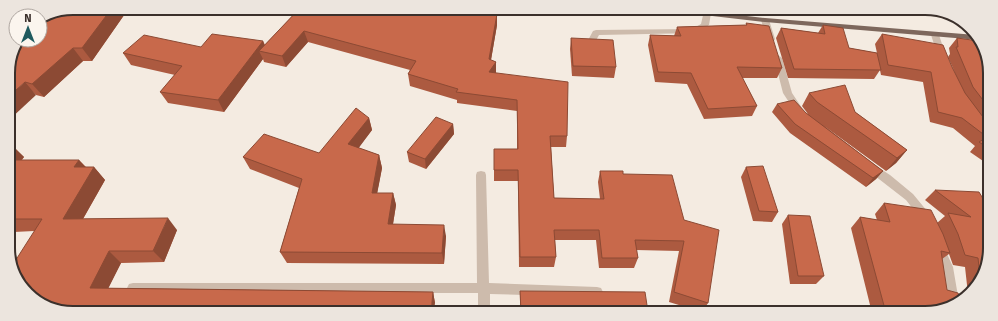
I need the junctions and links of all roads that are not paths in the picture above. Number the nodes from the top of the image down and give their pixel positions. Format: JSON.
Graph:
{"nodes":[{"id":1,"x":707,"y":15,"type":"edge"},
{"id":2,"x":723,"y":15,"type":"edge"},
{"id":3,"x":764,"y":20,"type":"junction"},
{"id":4,"x":936,"y":35,"type":"junction"},
{"id":5,"x":971,"y":37,"type":"edge"},
{"id":6,"x":590,"y":44,"type":"edge"},
{"id":7,"x":943,"y":62,"type":"edge"},
{"id":8,"x":805,"y":118,"type":"edge"},
{"id":9,"x":860,"y":158,"type":"edge"},
{"id":10,"x":481,"y":175,"type":"dead end"},
{"id":11,"x":134,"y":288,"type":"edge"},
{"id":12,"x":485,"y":288,"type":"junction"},
{"id":13,"x":608,"y":293,"type":"edge"},
{"id":14,"x":952,"y":299,"type":"edge"},
{"id":15,"x":484,"y":306,"type":"edge"}],
"edges":[{"from":1,"to":6,"type":"street"},
{"from":2,"to":3,"type":"main road"},
{"from":3,"to":4,"type":"main road"},
{"from":3,"to":8,"type":"street"},
{"from":4,"to":5,"type":"main road"},
{"from":4,"to":7,"type":"street"},
{"from":9,"to":14,"type":"street"},
{"from":10,"to":12,"type":"street"},
{"from":11,"to":12,"type":"street"},
{"from":12,"to":13,"type":"street"},
{"from":12,"to":15,"type":"street"}]}
